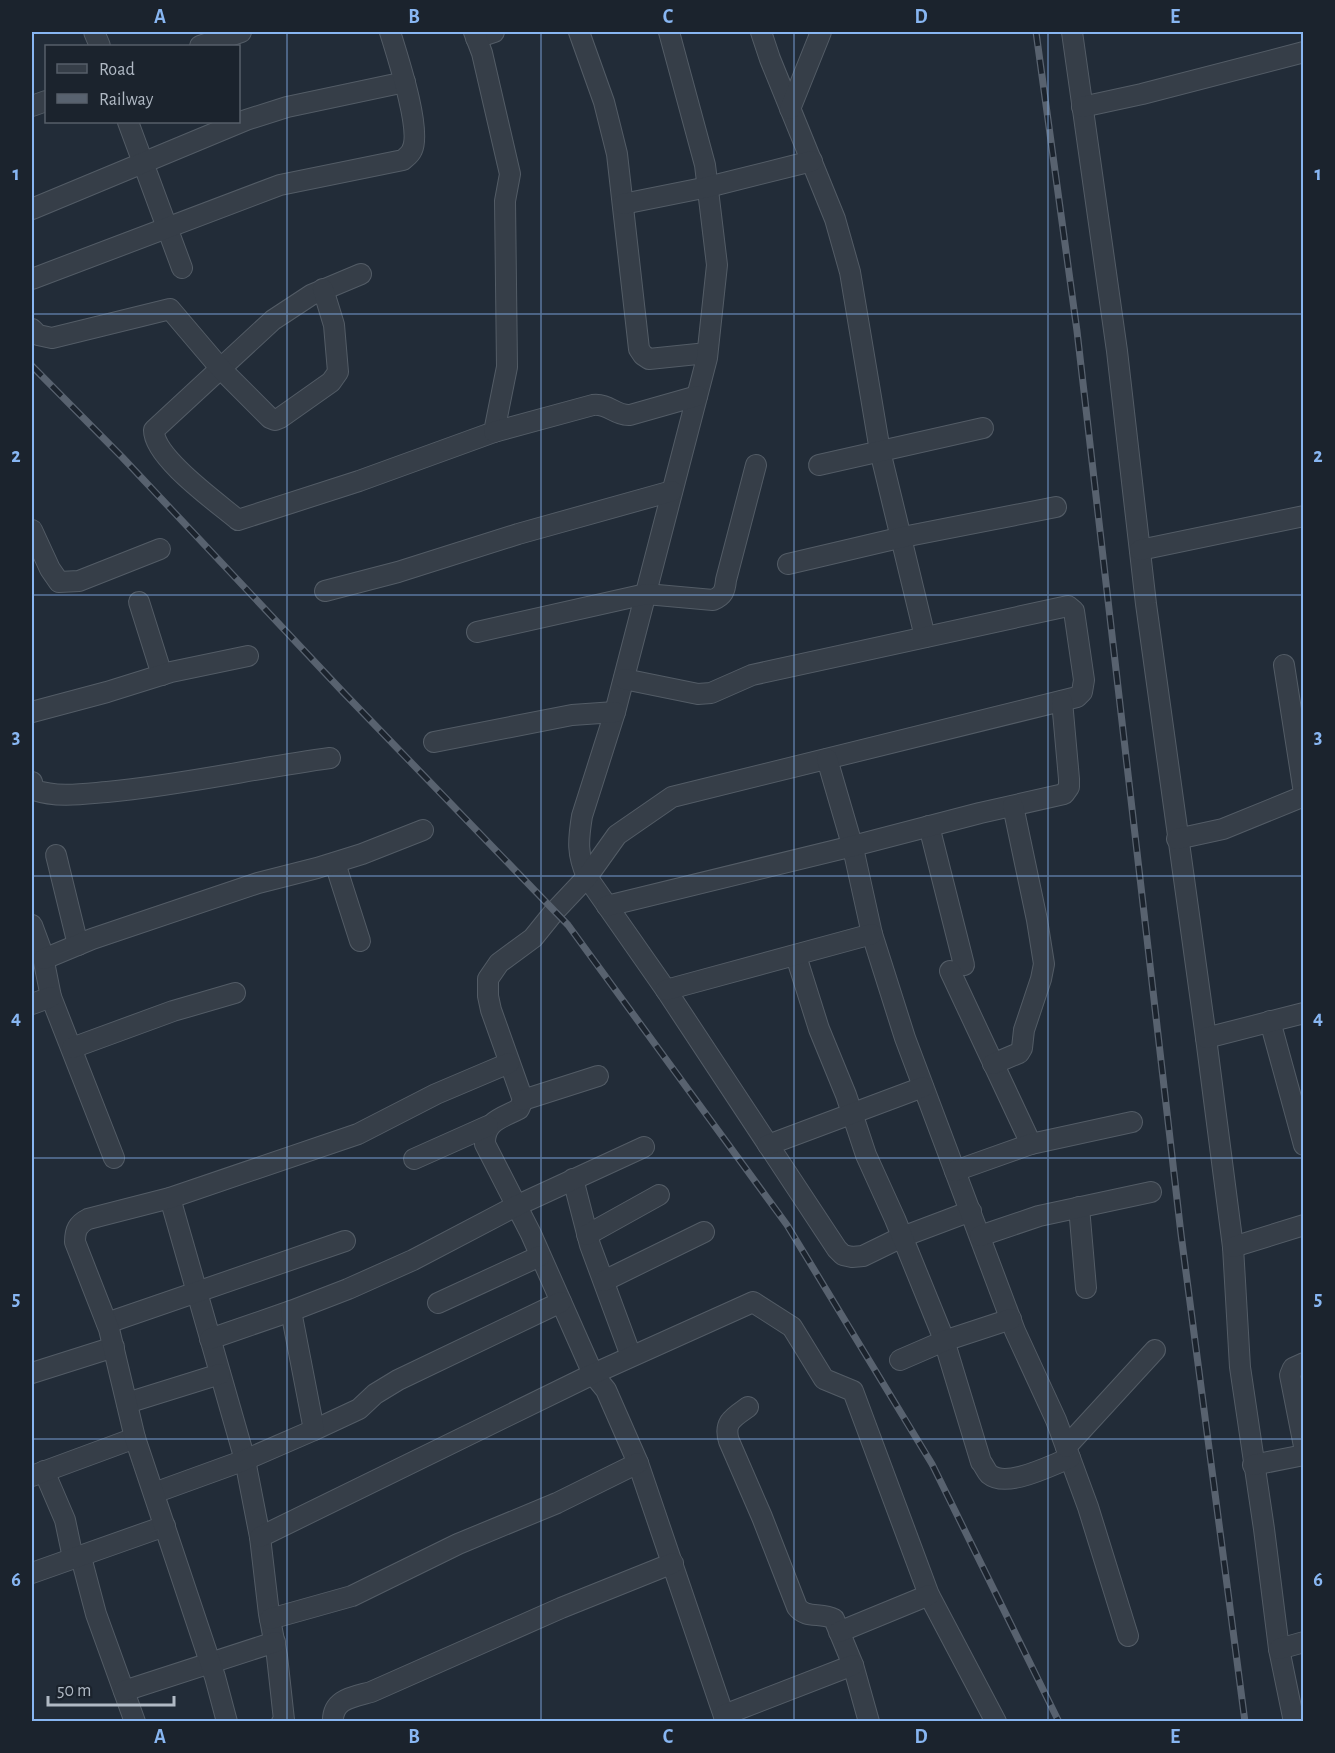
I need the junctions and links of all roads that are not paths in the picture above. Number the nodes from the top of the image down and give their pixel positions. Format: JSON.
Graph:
{"nodes":[{"id":1,"x":241,"y":32,"type":"edge"},
{"id":2,"x":390,"y":32,"type":"edge"},
{"id":3,"x":579,"y":32,"type":"edge"},
{"id":4,"x":669,"y":32,"type":"edge"},
{"id":5,"x":760,"y":32,"type":"edge"},
{"id":6,"x":820,"y":32,"type":"edge"},
{"id":7,"x":1072,"y":32,"type":"edge"},
{"id":8,"x":481,"y":34,"type":"edge"},
{"id":9,"x":203,"y":45,"type":"edge"},
{"id":10,"x":1304,"y":51,"type":"edge"},
{"id":11,"x":405,"y":82,"type":"junction"},
{"id":12,"x":1082,"y":106,"type":"junction"},
{"id":13,"x":790,"y":109,"type":"junction"},
{"id":14,"x":240,"y":122,"type":"edge"},
{"id":15,"x":128,"y":123,"type":"edge"},
{"id":16,"x":239,"y":123,"type":"edge"},
{"id":17,"x":812,"y":161,"type":"junction"},
{"id":18,"x":143,"y":162,"type":"junction"},
{"id":19,"x":708,"y":187,"type":"junction"},
{"id":20,"x":622,"y":204,"type":"junction"},
{"id":21,"x":32,"y":209,"type":"edge"},
{"id":22,"x":166,"y":226,"type":"junction"},
{"id":23,"x":182,"y":268,"type":"dead end"},
{"id":24,"x":361,"y":274,"type":"dead end"},
{"id":25,"x":32,"y":279,"type":"edge"},
{"id":26,"x":323,"y":289,"type":"junction"},
{"id":27,"x":32,"y":329,"type":"edge"},
{"id":28,"x":707,"y":353,"type":"junction"},
{"id":29,"x":222,"y":369,"type":"junction"},
{"id":30,"x":697,"y":396,"type":"junction"},
{"id":31,"x":983,"y":428,"type":"dead end"},
{"id":32,"x":494,"y":432,"type":"junction"},
{"id":33,"x":880,"y":451,"type":"junction"},
{"id":34,"x":756,"y":465,"type":"dead end"},
{"id":35,"x":819,"y":465,"type":"dead end"},
{"id":36,"x":672,"y":491,"type":"junction"},
{"id":37,"x":1056,"y":507,"type":"dead end"},
{"id":38,"x":1304,"y":516,"type":"edge"},
{"id":39,"x":32,"y":530,"type":"edge"},
{"id":40,"x":903,"y":537,"type":"junction"},
{"id":41,"x":160,"y":549,"type":"dead end"},
{"id":42,"x":1140,"y":550,"type":"junction"},
{"id":43,"x":788,"y":564,"type":"dead end"},
{"id":44,"x":325,"y":591,"type":"dead end"},
{"id":45,"x":646,"y":594,"type":"junction"},
{"id":46,"x":139,"y":602,"type":"dead end"},
{"id":47,"x":477,"y":632,"type":"dead end"},
{"id":48,"x":925,"y":637,"type":"junction"},
{"id":49,"x":248,"y":656,"type":"dead end"},
{"id":50,"x":1284,"y":665,"type":"dead end"},
{"id":51,"x":162,"y":675,"type":"junction"},
{"id":52,"x":624,"y":679,"type":"junction"},
{"id":53,"x":1062,"y":701,"type":"junction"},
{"id":54,"x":32,"y":712,"type":"edge"},
{"id":55,"x":615,"y":712,"type":"junction"},
{"id":56,"x":434,"y":742,"type":"dead end"},
{"id":57,"x":330,"y":758,"type":"dead end"},
{"id":58,"x":827,"y":759,"type":"junction"},
{"id":59,"x":32,"y":782,"type":"edge"},
{"id":60,"x":1304,"y":794,"type":"edge"},
{"id":61,"x":1013,"y":806,"type":"junction"},
{"id":62,"x":929,"y":826,"type":"junction"},
{"id":63,"x":423,"y":830,"type":"dead end"},
{"id":64,"x":1177,"y":839,"type":"junction"},
{"id":65,"x":852,"y":847,"type":"junction"},
{"id":66,"x":56,"y":855,"type":"dead end"},
{"id":67,"x":334,"y":862,"type":"junction"},
{"id":68,"x":586,"y":877,"type":"junction"},
{"id":69,"x":607,"y":906,"type":"junction"},
{"id":70,"x":32,"y":925,"type":"edge"},
{"id":71,"x":872,"y":934,"type":"junction"},
{"id":72,"x":360,"y":940,"type":"dead end"},
{"id":73,"x":78,"y":945,"type":"junction"},
{"id":74,"x":796,"y":956,"type":"junction"},
{"id":75,"x":44,"y":959,"type":"junction"},
{"id":76,"x":666,"y":990,"type":"junction"},
{"id":77,"x":235,"y":993,"type":"dead end"},
{"id":78,"x":51,"y":997,"type":"junction"},
{"id":79,"x":32,"y":1004,"type":"edge"},
{"id":80,"x":1304,"y":1012,"type":"edge"},
{"id":81,"x":1270,"y":1021,"type":"junction"},
{"id":82,"x":1206,"y":1038,"type":"junction"},
{"id":83,"x":72,"y":1048,"type":"junction"},
{"id":84,"x":509,"y":1063,"type":"junction"},
{"id":85,"x":993,"y":1064,"type":"junction"},
{"id":86,"x":598,"y":1076,"type":"dead end"},
{"id":87,"x":923,"y":1087,"type":"junction"},
{"id":88,"x":523,"y":1100,"type":"junction"},
{"id":89,"x":852,"y":1113,"type":"junction"},
{"id":90,"x":1132,"y":1122,"type":"dead end"},
{"id":91,"x":488,"y":1126,"type":"junction"},
{"id":92,"x":1031,"y":1144,"type":"junction"},
{"id":93,"x":768,"y":1145,"type":"junction"},
{"id":94,"x":1304,"y":1145,"type":"edge"},
{"id":95,"x":644,"y":1147,"type":"dead end"},
{"id":96,"x":114,"y":1158,"type":"dead end"},
{"id":97,"x":414,"y":1159,"type":"dead end"},
{"id":98,"x":955,"y":1171,"type":"junction"},
{"id":99,"x":573,"y":1179,"type":"junction"},
{"id":100,"x":1151,"y":1192,"type":"dead end"},
{"id":101,"x":658,"y":1195,"type":"dead end"},
{"id":102,"x":170,"y":1198,"type":"junction"},
{"id":103,"x":516,"y":1206,"type":"junction"},
{"id":104,"x":1079,"y":1207,"type":"junction"},
{"id":105,"x":971,"y":1211,"type":"junction"},
{"id":106,"x":1304,"y":1225,"type":"edge"},
{"id":107,"x":704,"y":1232,"type":"dead end"},
{"id":108,"x":587,"y":1235,"type":"junction"},
{"id":109,"x":980,"y":1236,"type":"junction"},
{"id":110,"x":902,"y":1237,"type":"junction"},
{"id":111,"x":345,"y":1241,"type":"dead end"},
{"id":112,"x":1233,"y":1247,"type":"junction"},
{"id":113,"x":540,"y":1256,"type":"junction"},
{"id":114,"x":604,"y":1281,"type":"junction"},
{"id":115,"x":1086,"y":1288,"type":"dead end"},
{"id":116,"x":198,"y":1292,"type":"junction"},
{"id":117,"x":561,"y":1302,"type":"junction"},
{"id":118,"x":438,"y":1303,"type":"dead end"},
{"id":119,"x":291,"y":1311,"type":"junction"},
{"id":120,"x":1011,"y":1319,"type":"junction"},
{"id":121,"x":107,"y":1323,"type":"junction"},
{"id":122,"x":210,"y":1339,"type":"junction"},
{"id":123,"x":944,"y":1341,"type":"junction"},
{"id":124,"x":114,"y":1347,"type":"junction"},
{"id":125,"x":1155,"y":1350,"type":"dead end"},
{"id":126,"x":631,"y":1356,"type":"junction"},
{"id":127,"x":900,"y":1360,"type":"dead end"},
{"id":128,"x":1304,"y":1363,"type":"edge"},
{"id":129,"x":32,"y":1373,"type":"edge"},
{"id":130,"x":220,"y":1374,"type":"junction"},
{"id":131,"x":592,"y":1374,"type":"junction"},
{"id":132,"x":127,"y":1403,"type":"junction"},
{"id":133,"x":748,"y":1407,"type":"dead end"},
{"id":134,"x":314,"y":1430,"type":"junction"},
{"id":135,"x":135,"y":1438,"type":"junction"},
{"id":136,"x":1304,"y":1446,"type":"edge"},
{"id":137,"x":1068,"y":1452,"type":"junction"},
{"id":138,"x":1304,"y":1455,"type":"edge"},
{"id":139,"x":245,"y":1460,"type":"junction"},
{"id":140,"x":638,"y":1463,"type":"junction"},
{"id":141,"x":1253,"y":1465,"type":"junction"},
{"id":142,"x":38,"y":1474,"type":"edge"},
{"id":143,"x":154,"y":1493,"type":"junction"},
{"id":144,"x":165,"y":1526,"type":"junction"},
{"id":145,"x":260,"y":1537,"type":"junction"},
{"id":146,"x":78,"y":1558,"type":"junction"},
{"id":147,"x":673,"y":1563,"type":"junction"},
{"id":148,"x":32,"y":1573,"type":"edge"},
{"id":149,"x":929,"y":1595,"type":"junction"},
{"id":150,"x":270,"y":1619,"type":"junction"},
{"id":151,"x":839,"y":1632,"type":"junction"},
{"id":152,"x":1128,"y":1636,"type":"dead end"},
{"id":153,"x":274,"y":1642,"type":"junction"},
{"id":154,"x":1304,"y":1642,"type":"edge"},
{"id":155,"x":1279,"y":1649,"type":"junction"},
{"id":156,"x":211,"y":1663,"type":"junction"},
{"id":157,"x":853,"y":1665,"type":"junction"},
{"id":158,"x":124,"y":1691,"type":"junction"},
{"id":159,"x":725,"y":1718,"type":"edge"},
{"id":160,"x":135,"y":1722,"type":"edge"},
{"id":161,"x":228,"y":1722,"type":"edge"},
{"id":162,"x":282,"y":1722,"type":"edge"},
{"id":163,"x":333,"y":1722,"type":"edge"},
{"id":164,"x":869,"y":1722,"type":"edge"},
{"id":165,"x":996,"y":1722,"type":"edge"},
{"id":166,"x":1294,"y":1722,"type":"edge"}],
"edges":[{"from":1,"to":9,"type":"street"},
{"from":2,"to":11,"type":"street"},
{"from":3,"to":20,"type":"street"},
{"from":4,"to":19,"type":"street"},
{"from":5,"to":13,"type":"street"},
{"from":6,"to":13,"type":"street"},
{"from":7,"to":12,"type":"street"},
{"from":8,"to":32,"type":"street"},
{"from":10,"to":12,"type":"street"},
{"from":11,"to":14,"type":"street"},
{"from":11,"to":22,"type":"street"},
{"from":12,"to":42,"type":"street"},
{"from":13,"to":17,"type":"street"},
{"from":15,"to":18,"type":"street"},
{"from":16,"to":18,"type":"street"},
{"from":17,"to":19,"type":"street"},
{"from":17,"to":33,"type":"street"},
{"from":18,"to":21,"type":"street"},
{"from":18,"to":22,"type":"street"},
{"from":19,"to":20,"type":"street"},
{"from":19,"to":28,"type":"street"},
{"from":20,"to":28,"type":"street"},
{"from":22,"to":23,"type":"street"},
{"from":22,"to":25,"type":"street"},
{"from":24,"to":26,"type":"street"},
{"from":26,"to":29,"type":"street"},
{"from":26,"to":29,"type":"street"},
{"from":27,"to":29,"type":"street"},
{"from":28,"to":30,"type":"street"},
{"from":29,"to":32,"type":"street"},
{"from":30,"to":32,"type":"street"},
{"from":30,"to":36,"type":"street"},
{"from":31,"to":33,"type":"street"},
{"from":33,"to":35,"type":"street"},
{"from":33,"to":40,"type":"street"},
{"from":34,"to":45,"type":"street"},
{"from":36,"to":44,"type":"street"},
{"from":36,"to":45,"type":"street"},
{"from":37,"to":40,"type":"street"},
{"from":38,"to":42,"type":"street"},
{"from":39,"to":41,"type":"street"},
{"from":40,"to":43,"type":"street"},
{"from":40,"to":48,"type":"street"},
{"from":42,"to":64,"type":"street"},
{"from":45,"to":47,"type":"street"},
{"from":45,"to":52,"type":"street"},
{"from":46,"to":51,"type":"street"},
{"from":48,"to":52,"type":"street"},
{"from":48,"to":53,"type":"street"},
{"from":49,"to":51,"type":"street"},
{"from":50,"to":60,"type":"street"},
{"from":51,"to":54,"type":"street"},
{"from":52,"to":55,"type":"street"},
{"from":53,"to":58,"type":"street"},
{"from":53,"to":61,"type":"street"},
{"from":55,"to":56,"type":"street"},
{"from":55,"to":68,"type":"street"},
{"from":57,"to":59,"type":"street"},
{"from":58,"to":65,"type":"street"},
{"from":58,"to":68,"type":"street"},
{"from":60,"to":64,"type":"street"},
{"from":61,"to":62,"type":"street"},
{"from":61,"to":85,"type":"street"},
{"from":62,"to":65,"type":"street"},
{"from":62,"to":85,"type":"street"},
{"from":63,"to":67,"type":"street"},
{"from":64,"to":82,"type":"street"},
{"from":65,"to":69,"type":"street"},
{"from":65,"to":71,"type":"street"},
{"from":66,"to":73,"type":"street"},
{"from":67,"to":72,"type":"street"},
{"from":67,"to":73,"type":"street"},
{"from":68,"to":69,"type":"street"},
{"from":68,"to":84,"type":"street"},
{"from":69,"to":76,"type":"street"},
{"from":70,"to":75,"type":"street"},
{"from":71,"to":74,"type":"street"},
{"from":71,"to":87,"type":"street"},
{"from":73,"to":75,"type":"street"},
{"from":74,"to":76,"type":"street"},
{"from":74,"to":89,"type":"street"},
{"from":75,"to":78,"type":"street"},
{"from":76,"to":93,"type":"street"},
{"from":77,"to":83,"type":"street"},
{"from":78,"to":79,"type":"street"},
{"from":78,"to":83,"type":"street"},
{"from":80,"to":81,"type":"street"},
{"from":81,"to":82,"type":"street"},
{"from":81,"to":94,"type":"street"},
{"from":82,"to":112,"type":"street"},
{"from":83,"to":96,"type":"street"},
{"from":84,"to":88,"type":"street"},
{"from":84,"to":102,"type":"street"},
{"from":85,"to":92,"type":"street"},
{"from":86,"to":88,"type":"street"},
{"from":87,"to":89,"type":"street"},
{"from":87,"to":98,"type":"street"},
{"from":88,"to":91,"type":"street"},
{"from":89,"to":93,"type":"street"},
{"from":89,"to":110,"type":"street"},
{"from":90,"to":92,"type":"street"},
{"from":91,"to":97,"type":"street"},
{"from":91,"to":103,"type":"street"},
{"from":92,"to":98,"type":"street"},
{"from":93,"to":110,"type":"street"},
{"from":95,"to":99,"type":"street"},
{"from":98,"to":105,"type":"street"},
{"from":99,"to":103,"type":"street"},
{"from":99,"to":108,"type":"street"},
{"from":100,"to":104,"type":"street"},
{"from":101,"to":108,"type":"street"},
{"from":102,"to":116,"type":"street"},
{"from":102,"to":121,"type":"street"},
{"from":103,"to":113,"type":"street"},
{"from":103,"to":119,"type":"street"},
{"from":104,"to":109,"type":"street"},
{"from":104,"to":115,"type":"street"},
{"from":105,"to":109,"type":"street"},
{"from":105,"to":110,"type":"street"},
{"from":106,"to":112,"type":"street"},
{"from":107,"to":114,"type":"street"},
{"from":108,"to":114,"type":"street"},
{"from":109,"to":120,"type":"street"},
{"from":110,"to":123,"type":"street"},
{"from":111,"to":116,"type":"street"},
{"from":112,"to":141,"type":"street"},
{"from":113,"to":117,"type":"street"},
{"from":113,"to":118,"type":"street"},
{"from":114,"to":126,"type":"street"},
{"from":116,"to":121,"type":"street"},
{"from":116,"to":122,"type":"street"},
{"from":117,"to":131,"type":"street"},
{"from":117,"to":134,"type":"street"},
{"from":119,"to":122,"type":"street"},
{"from":119,"to":134,"type":"street"},
{"from":120,"to":123,"type":"street"},
{"from":120,"to":137,"type":"street"},
{"from":121,"to":124,"type":"street"},
{"from":122,"to":130,"type":"street"},
{"from":123,"to":127,"type":"street"},
{"from":123,"to":137,"type":"street"},
{"from":124,"to":129,"type":"street"},
{"from":124,"to":132,"type":"street"},
{"from":125,"to":137,"type":"street"},
{"from":126,"to":131,"type":"street"},
{"from":126,"to":149,"type":"street"},
{"from":128,"to":136,"type":"street"},
{"from":130,"to":132,"type":"street"},
{"from":130,"to":139,"type":"street"},
{"from":131,"to":140,"type":"street"},
{"from":131,"to":145,"type":"street"},
{"from":132,"to":135,"type":"street"},
{"from":133,"to":151,"type":"street"},
{"from":134,"to":139,"type":"street"},
{"from":135,"to":142,"type":"street"},
{"from":135,"to":143,"type":"street"},
{"from":137,"to":152,"type":"street"},
{"from":138,"to":141,"type":"street"},
{"from":139,"to":143,"type":"street"},
{"from":139,"to":145,"type":"street"},
{"from":140,"to":147,"type":"street"},
{"from":140,"to":150,"type":"street"},
{"from":141,"to":155,"type":"street"},
{"from":142,"to":146,"type":"street"},
{"from":143,"to":144,"type":"street"},
{"from":144,"to":146,"type":"street"},
{"from":144,"to":156,"type":"street"},
{"from":145,"to":150,"type":"street"},
{"from":146,"to":148,"type":"street"},
{"from":146,"to":158,"type":"street"},
{"from":147,"to":159,"type":"street"},
{"from":147,"to":163,"type":"street"},
{"from":149,"to":151,"type":"street"},
{"from":149,"to":165,"type":"street"},
{"from":150,"to":153,"type":"street"},
{"from":151,"to":157,"type":"street"},
{"from":153,"to":156,"type":"street"},
{"from":153,"to":162,"type":"street"},
{"from":154,"to":155,"type":"street"},
{"from":155,"to":166,"type":"street"},
{"from":156,"to":158,"type":"street"},
{"from":156,"to":161,"type":"street"},
{"from":157,"to":159,"type":"street"},
{"from":157,"to":164,"type":"street"},
{"from":158,"to":160,"type":"street"}]}
